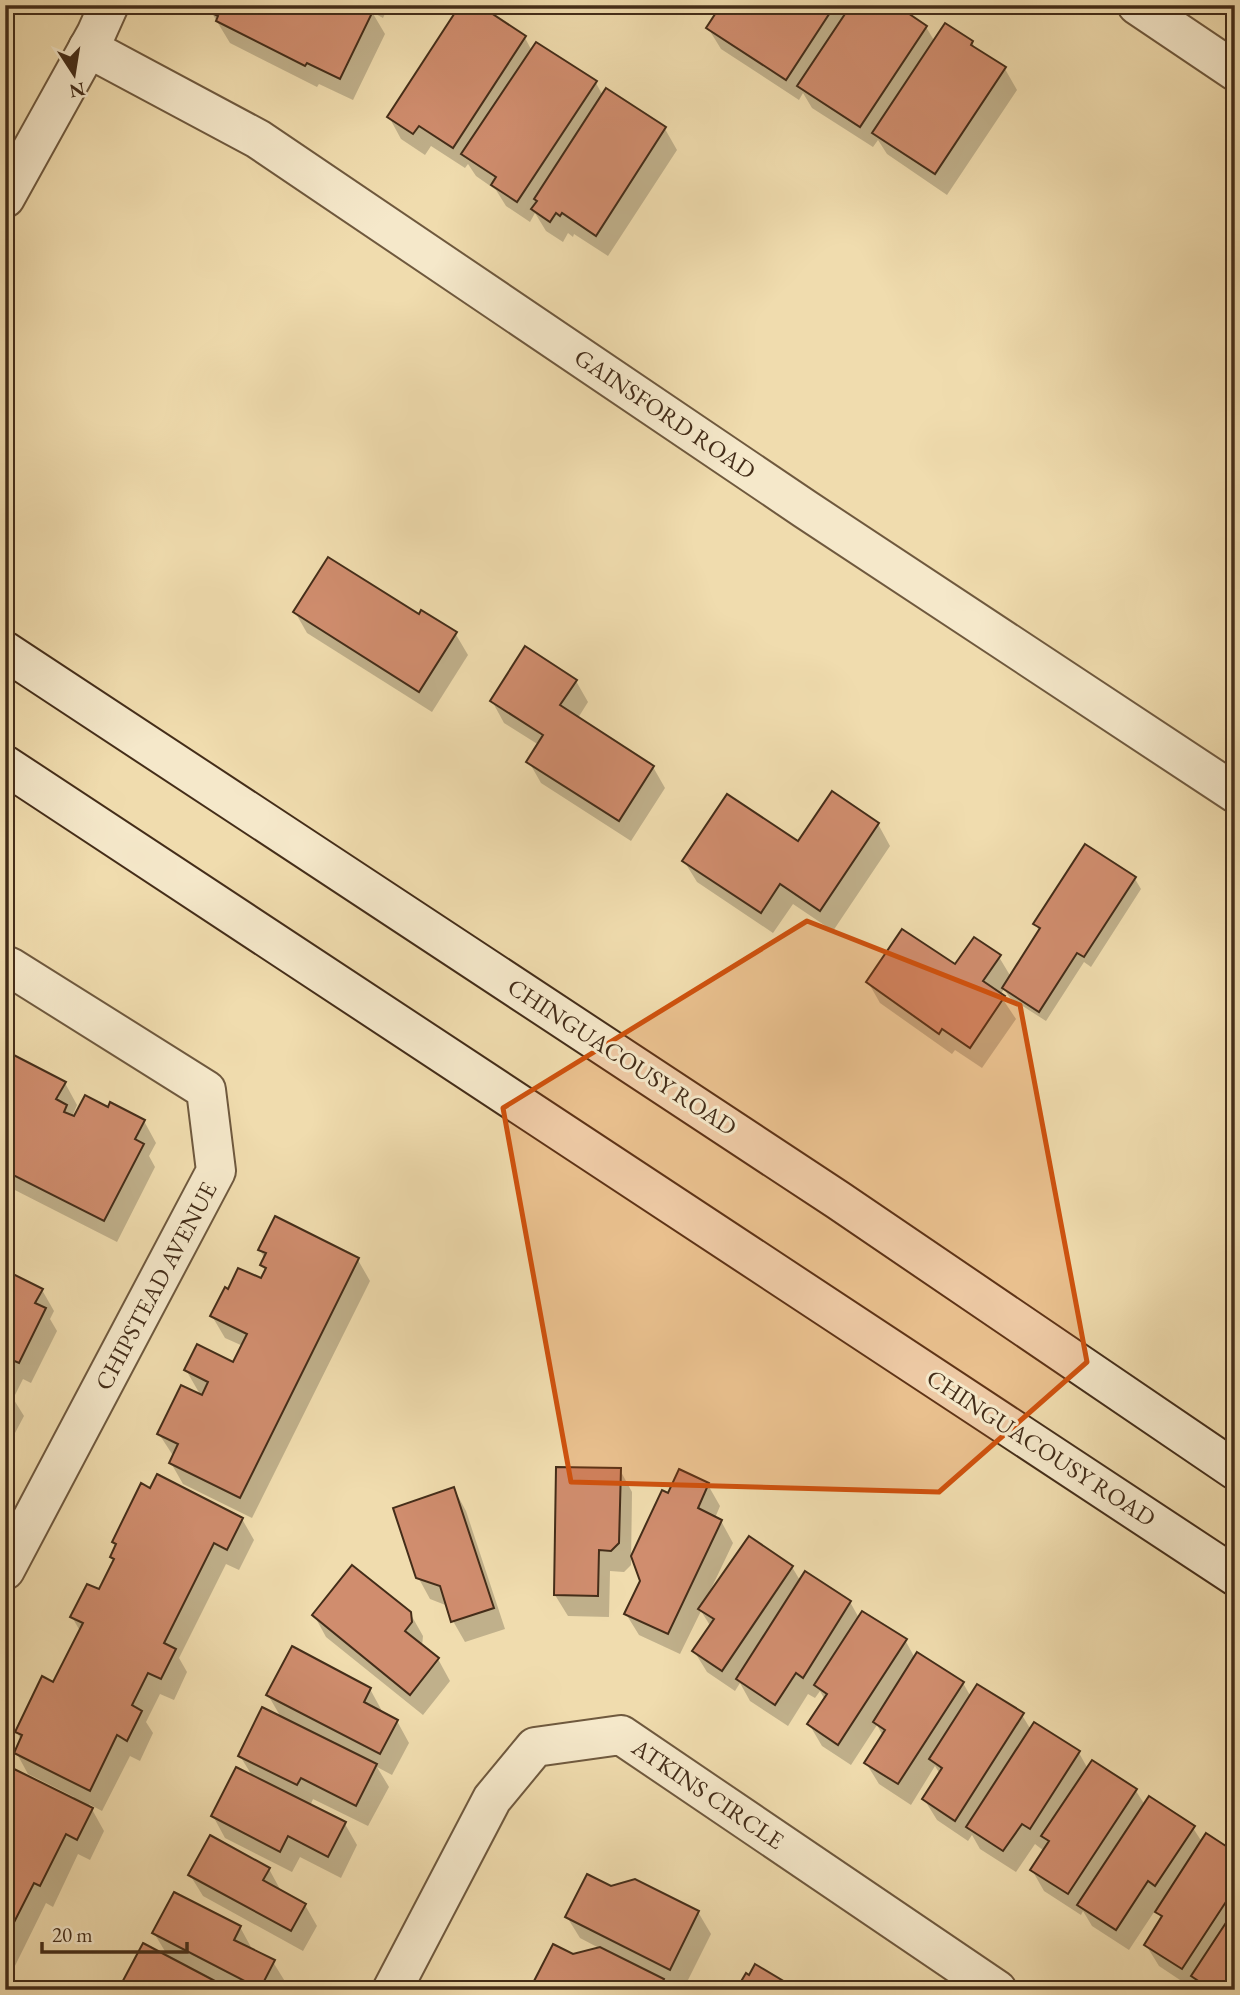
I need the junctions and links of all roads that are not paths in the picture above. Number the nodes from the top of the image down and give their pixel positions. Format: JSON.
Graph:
{"nodes":[{"id":1,"x":109,"y":5,"type":"edge"},
{"id":2,"x":1137,"y":5,"type":"edge"},
{"id":3,"x":88,"y":48,"type":"junction"},
{"id":4,"x":1235,"y":71,"type":"edge"},
{"id":5,"x":5,"y":198,"type":"edge"},
{"id":6,"x":5,"y":651,"type":"edge"},
{"id":7,"x":5,"y":765,"type":"edge"},
{"id":8,"x":1235,"y":793,"type":"edge"},
{"id":9,"x":5,"y":967,"type":"edge"},
{"id":10,"x":1235,"y":1470,"type":"edge"},
{"id":11,"x":5,"y":1570,"type":"edge"},
{"id":12,"x":1235,"y":1576,"type":"edge"},
{"id":13,"x":392,"y":1990,"type":"edge"},
{"id":14,"x":997,"y":1990,"type":"edge"}],
"edges":[{"from":1,"to":3,"type":"street"},
{"from":2,"to":4,"type":"street"},
{"from":3,"to":5,"type":"street"},
{"from":3,"to":8,"type":"street","name":"GAINSFORD ROAD"},
{"from":6,"to":10,"type":"street","name":"CHINGUACOUSY ROAD"},
{"from":7,"to":12,"type":"street","name":"CHINGUACOUSY ROAD"},
{"from":9,"to":11,"type":"street","name":"CHIPSTEAD AVENUE"},
{"from":13,"to":14,"type":"street","name":"ATKINS CIRCLE"}]}
